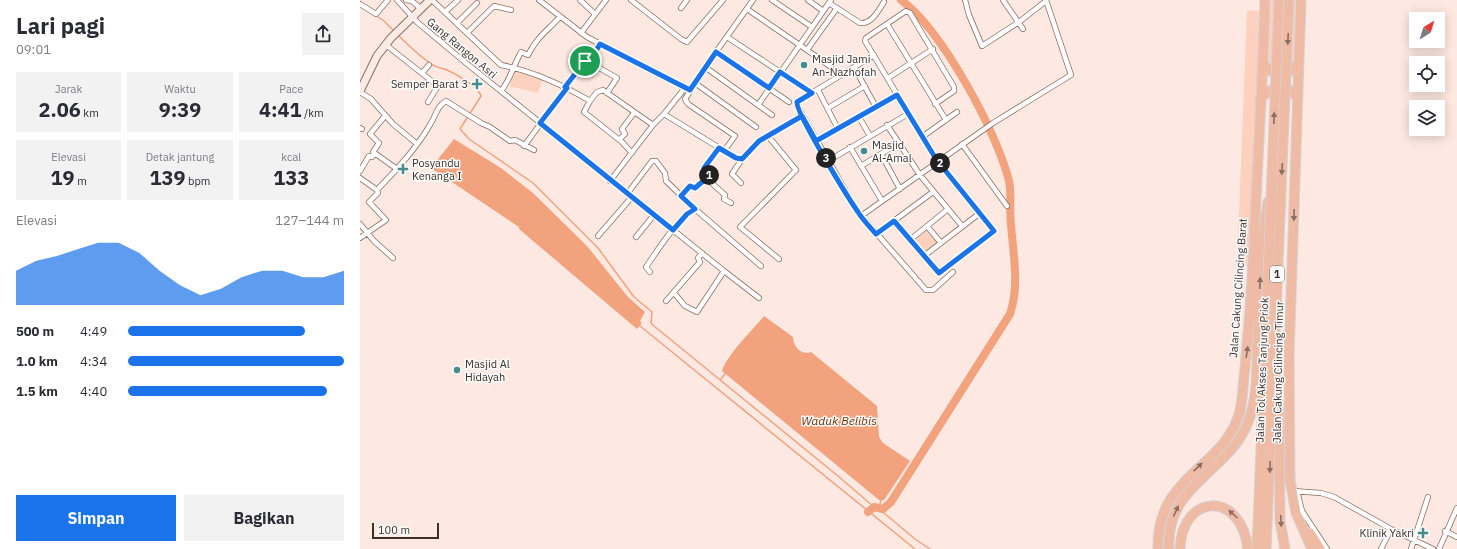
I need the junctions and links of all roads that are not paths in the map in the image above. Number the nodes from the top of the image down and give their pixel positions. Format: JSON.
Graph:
{"nodes":[{"id":1,"x":388,"y":0,"type":"edge"},
{"id":2,"x":397,"y":0,"type":"edge"},
{"id":3,"x":406,"y":0,"type":"edge"},
{"id":4,"x":431,"y":0,"type":"edge"},
{"id":5,"x":458,"y":0,"type":"edge"},
{"id":6,"x":539,"y":0,"type":"edge"},
{"id":7,"x":580,"y":0,"type":"edge"},
{"id":8,"x":606,"y":0,"type":"edge"},
{"id":9,"x":631,"y":0,"type":"edge"},
{"id":10,"x":723,"y":0,"type":"edge"},
{"id":11,"x":753,"y":0,"type":"edge"},
{"id":12,"x":772,"y":0,"type":"edge"},
{"id":13,"x":808,"y":0,"type":"edge"},
{"id":14,"x":965,"y":0,"type":"edge"},
{"id":15,"x":1003,"y":0,"type":"edge"},
{"id":16,"x":1265,"y":0,"type":"edge"},
{"id":17,"x":1279,"y":0,"type":"edge"},
{"id":18,"x":1289,"y":0,"type":"edge"},
{"id":19,"x":1302,"y":0,"type":"edge"},
{"id":20,"x":684,"y":1,"type":"edge"},
{"id":21,"x":830,"y":1,"type":"edge"},
{"id":22,"x":1046,"y":1,"type":"edge"},
{"id":23,"x":884,"y":2,"type":"dead end"},
{"id":24,"x":477,"y":3,"type":"dead end"},
{"id":25,"x":360,"y":4,"type":"edge"},
{"id":26,"x":680,"y":8,"type":"dead end"},
{"id":27,"x":837,"y":8,"type":"junction"},
{"id":28,"x":421,"y":9,"type":"junction"},
{"id":29,"x":747,"y":9,"type":"junction"},
{"id":30,"x":512,"y":10,"type":"dead end"},
{"id":31,"x":446,"y":12,"type":"junction"},
{"id":32,"x":823,"y":12,"type":"junction"},
{"id":33,"x":595,"y":14,"type":"junction"},
{"id":34,"x":413,"y":17,"type":"junction"},
{"id":35,"x":560,"y":17,"type":"junction"},
{"id":36,"x":1019,"y":22,"type":"junction"},
{"id":37,"x":456,"y":23,"type":"junction"},
{"id":38,"x":887,"y":24,"type":"junction"},
{"id":39,"x":812,"y":27,"type":"junction"},
{"id":40,"x":1023,"y":29,"type":"dead end"},
{"id":41,"x":467,"y":33,"type":"junction"},
{"id":42,"x":581,"y":33,"type":"junction"},
{"id":43,"x":727,"y":37,"type":"junction"},
{"id":44,"x":600,"y":44,"type":"junction"},
{"id":45,"x":386,"y":45,"type":"junction"},
{"id":46,"x":800,"y":45,"type":"junction"},
{"id":47,"x":933,"y":49,"type":"junction"},
{"id":48,"x":807,"y":50,"type":"junction"},
{"id":49,"x":716,"y":52,"type":"junction"},
{"id":50,"x":874,"y":55,"type":"junction"},
{"id":51,"x":590,"y":61,"type":"junction"},
{"id":52,"x":912,"y":63,"type":"junction"},
{"id":53,"x":1264,"y":64,"type":"junction"},
{"id":54,"x":1298,"y":64,"type":"junction"},
{"id":55,"x":429,"y":65,"type":"dead end"},
{"id":56,"x":513,"y":67,"type":"junction"},
{"id":57,"x":705,"y":67,"type":"junction"},
{"id":58,"x":830,"y":67,"type":"dead end"},
{"id":59,"x":854,"y":67,"type":"junction"},
{"id":60,"x":780,"y":72,"type":"junction"},
{"id":61,"x":422,"y":73,"type":"junction"},
{"id":62,"x":888,"y":78,"type":"junction"},
{"id":63,"x":694,"y":83,"type":"junction"},
{"id":64,"x":865,"y":86,"type":"junction"},
{"id":65,"x":566,"y":87,"type":"junction"},
{"id":66,"x":684,"y":88,"type":"junction"},
{"id":67,"x":769,"y":88,"type":"junction"},
{"id":68,"x":360,"y":90,"type":"edge"},
{"id":69,"x":690,"y":90,"type":"junction"},
{"id":70,"x":818,"y":90,"type":"junction"},
{"id":71,"x":501,"y":91,"type":"junction"},
{"id":72,"x":606,"y":92,"type":"junction"},
{"id":73,"x":812,"y":93,"type":"junction"},
{"id":74,"x":897,"y":95,"type":"junction"},
{"id":75,"x":1298,"y":98,"type":"junction"},
{"id":76,"x":1260,"y":99,"type":"junction"},
{"id":77,"x":590,"y":101,"type":"junction"},
{"id":78,"x":428,"y":102,"type":"dead end"},
{"id":79,"x":789,"y":102,"type":"dead end"},
{"id":80,"x":935,"y":104,"type":"junction"},
{"id":81,"x":758,"y":105,"type":"junction"},
{"id":82,"x":876,"y":107,"type":"junction"},
{"id":83,"x":828,"y":108,"type":"junction"},
{"id":84,"x":957,"y":112,"type":"dead end"},
{"id":85,"x":634,"y":113,"type":"junction"},
{"id":86,"x":664,"y":114,"type":"junction"},
{"id":87,"x":908,"y":114,"type":"junction"},
{"id":88,"x":772,"y":115,"type":"dead end"},
{"id":89,"x":385,"y":116,"type":"junction"},
{"id":90,"x":802,"y":116,"type":"junction"},
{"id":91,"x":859,"y":117,"type":"junction"},
{"id":92,"x":946,"y":120,"type":"junction"},
{"id":93,"x":540,"y":123,"type":"junction"},
{"id":94,"x":653,"y":125,"type":"junction"},
{"id":95,"x":887,"y":126,"type":"junction"},
{"id":96,"x":756,"y":127,"type":"dead end"},
{"id":97,"x":838,"y":129,"type":"junction"},
{"id":98,"x":768,"y":136,"type":"junction"},
{"id":99,"x":870,"y":136,"type":"junction"},
{"id":100,"x":922,"y":137,"type":"junction"},
{"id":101,"x":620,"y":140,"type":"junction"},
{"id":102,"x":816,"y":141,"type":"junction"},
{"id":103,"x":898,"y":143,"type":"junction"},
{"id":104,"x":416,"y":144,"type":"junction"},
{"id":105,"x":962,"y":144,"type":"junction"},
{"id":106,"x":524,"y":146,"type":"junction"},
{"id":107,"x":850,"y":147,"type":"junction"},
{"id":108,"x":719,"y":148,"type":"junction"},
{"id":109,"x":534,"y":150,"type":"dead end"},
{"id":110,"x":724,"y":151,"type":"junction"},
{"id":111,"x":632,"y":153,"type":"junction"},
{"id":112,"x":375,"y":154,"type":"junction"},
{"id":113,"x":881,"y":154,"type":"junction"},
{"id":114,"x":742,"y":159,"type":"junction"},
{"id":115,"x":828,"y":161,"type":"junction"},
{"id":116,"x":938,"y":161,"type":"junction"},
{"id":117,"x":861,"y":166,"type":"junction"},
{"id":118,"x":397,"y":169,"type":"junction"},
{"id":119,"x":360,"y":171,"type":"edge"},
{"id":120,"x":920,"y":176,"type":"junction"},
{"id":121,"x":1272,"y":176,"type":"junction"},
{"id":122,"x":360,"y":178,"type":"edge"},
{"id":123,"x":706,"y":178,"type":"junction"},
{"id":124,"x":610,"y":181,"type":"junction"},
{"id":125,"x":740,"y":183,"type":"dead end"},
{"id":126,"x":900,"y":189,"type":"junction"},
{"id":127,"x":377,"y":190,"type":"junction"},
{"id":128,"x":933,"y":192,"type":"junction"},
{"id":129,"x":627,"y":194,"type":"junction"},
{"id":130,"x":681,"y":196,"type":"junction"},
{"id":131,"x":631,"y":198,"type":"junction"},
{"id":132,"x":882,"y":201,"type":"junction"},
{"id":133,"x":730,"y":203,"type":"dead end"},
{"id":134,"x":1007,"y":206,"type":"dead end"},
{"id":135,"x":695,"y":209,"type":"junction"},
{"id":136,"x":948,"y":209,"type":"junction"},
{"id":137,"x":980,"y":213,"type":"junction"},
{"id":138,"x":654,"y":215,"type":"junction"},
{"id":139,"x":860,"y":216,"type":"junction"},
{"id":140,"x":894,"y":221,"type":"junction"},
{"id":141,"x":360,"y":224,"type":"edge"},
{"id":142,"x":927,"y":226,"type":"junction"},
{"id":143,"x":962,"y":226,"type":"junction"},
{"id":144,"x":673,"y":230,"type":"junction"},
{"id":145,"x":367,"y":234,"type":"junction"},
{"id":146,"x":876,"y":234,"type":"junction"},
{"id":147,"x":598,"y":236,"type":"dead end"},
{"id":148,"x":636,"y":237,"type":"dead end"},
{"id":149,"x":360,"y":238,"type":"edge"},
{"id":150,"x":910,"y":240,"type":"junction"},
{"id":151,"x":941,"y":243,"type":"junction"},
{"id":152,"x":702,"y":253,"type":"junction"},
{"id":153,"x":924,"y":256,"type":"junction"},
{"id":154,"x":393,"y":258,"type":"dead end"},
{"id":155,"x":779,"y":259,"type":"dead end"},
{"id":156,"x":761,"y":266,"type":"dead end"},
{"id":157,"x":724,"y":271,"type":"junction"},
{"id":158,"x":650,"y":272,"type":"dead end"},
{"id":159,"x":953,"y":272,"type":"dead end"},
{"id":160,"x":674,"y":293,"type":"junction"},
{"id":161,"x":759,"y":298,"type":"dead end"},
{"id":162,"x":666,"y":301,"type":"dead end"},
{"id":163,"x":1274,"y":355,"type":"junction"},
{"id":164,"x":1294,"y":491,"type":"junction"},
{"id":165,"x":1428,"y":497,"type":"dead end"},
{"id":166,"x":1294,"y":506,"type":"junction"},
{"id":167,"x":1457,"y":508,"type":"edge"},
{"id":168,"x":1391,"y":529,"type":"junction"},
{"id":169,"x":1445,"y":531,"type":"junction"},
{"id":170,"x":1457,"y":537,"type":"edge"},
{"id":171,"x":1415,"y":540,"type":"junction"},
{"id":172,"x":1158,"y":549,"type":"edge"},
{"id":173,"x":1169,"y":549,"type":"edge"},
{"id":174,"x":1180,"y":549,"type":"edge"},
{"id":175,"x":1248,"y":549,"type":"edge"},
{"id":176,"x":1257,"y":549,"type":"edge"},
{"id":177,"x":1266,"y":549,"type":"edge"},
{"id":178,"x":1285,"y":549,"type":"edge"},
{"id":179,"x":1312,"y":549,"type":"edge"},
{"id":180,"x":1320,"y":549,"type":"edge"},
{"id":181,"x":1327,"y":549,"type":"edge"},
{"id":182,"x":1381,"y":549,"type":"edge"},
{"id":183,"x":1411,"y":549,"type":"edge"},
{"id":184,"x":1433,"y":549,"type":"edge"},
{"id":185,"x":1439,"y":549,"type":"edge"}],
"edges":[{"from":1,"to":25,"type":"street"},
{"from":2,"to":34,"type":"street","name":"Gang Rangon Asri"},
{"from":3,"to":28,"type":"street"},
{"from":4,"to":28,"type":"street"},
{"from":4,"to":31,"type":"street"},
{"from":5,"to":31,"type":"street"},
{"from":6,"to":35,"type":"street"},
{"from":7,"to":33,"type":"street"},
{"from":8,"to":33,"type":"street"},
{"from":9,"to":10,"type":"street"},
{"from":11,"to":29,"type":"street"},
{"from":12,"to":39,"type":"street"},
{"from":13,"to":32,"type":"street"},
{"from":14,"to":36,"type":"street"},
{"from":15,"to":36,"type":"street"},
{"from":16,"to":53,"type":"highway","name":"Jalan Cakung Cilincing Barat"},
{"from":121,"to":17,"type":"highway","name":"Jalan Tol Akses Tanjung Priok","number":"1","one_way":true,"bridge":true},
{"from":18,"to":163,"type":"highway","name":"Jalan Tol Akses Tanjung Priok","number":"1","one_way":true,"bridge":true},
{"from":19,"to":54,"type":"highway","name":"Jalan Cakung Cilincing Timur"},
{"from":20,"to":26,"type":"street"},
{"from":21,"to":27,"type":"street"},
{"from":21,"to":32,"type":"street"},
{"from":22,"to":36,"type":"street"},
{"from":22,"to":105,"type":"street"},
{"from":23,"to":27,"type":"street"},
{"from":24,"to":37,"type":"street"},
{"from":27,"to":48,"type":"street"},
{"from":28,"to":34,"type":"street"},
{"from":29,"to":43,"type":"street"},
{"from":29,"to":46,"type":"street"},
{"from":30,"to":41,"type":"street"},
{"from":31,"to":37,"type":"street"},
{"from":32,"to":39,"type":"street"},
{"from":33,"to":42,"type":"street"},
{"from":34,"to":45,"type":"street"},
{"from":34,"to":71,"type":"street","name":"Gang Rangon Asri"},
{"from":35,"to":42,"type":"street"},
{"from":35,"to":56,"type":"street"},
{"from":36,"to":40,"type":"street"},
{"from":37,"to":41,"type":"street"},
{"from":38,"to":47,"type":"street"},
{"from":38,"to":50,"type":"street"},
{"from":38,"to":52,"type":"street"},
{"from":39,"to":46,"type":"street"},
{"from":41,"to":56,"type":"street"},
{"from":42,"to":44,"type":"street"},
{"from":43,"to":49,"type":"street"},
{"from":43,"to":60,"type":"street"},
{"from":44,"to":51,"type":"street"},
{"from":44,"to":66,"type":"street"},
{"from":45,"to":61,"type":"street"},
{"from":45,"to":68,"type":"street"},
{"from":46,"to":48,"type":"street"},
{"from":46,"to":60,"type":"street"},
{"from":47,"to":52,"type":"street"},
{"from":47,"to":80,"type":"street"},
{"from":48,"to":58,"type":"street"},
{"from":49,"to":57,"type":"street"},
{"from":49,"to":67,"type":"street"},
{"from":50,"to":59,"type":"street"},
{"from":50,"to":62,"type":"street"},
{"from":51,"to":65,"type":"street"},
{"from":51,"to":72,"type":"street"},
{"from":52,"to":62,"type":"street"},
{"from":52,"to":80,"type":"street"},
{"from":53,"to":54,"type":"highway"},
{"from":53,"to":76,"type":"highway","name":"Jalan Cakung Cilincing Barat"},
{"from":54,"to":75,"type":"highway","name":"Jalan Cakung Cilincing Timur"},
{"from":55,"to":61,"type":"street"},
{"from":56,"to":65,"type":"street"},
{"from":56,"to":71,"type":"street"},
{"from":57,"to":63,"type":"street"},
{"from":57,"to":81,"type":"street"},
{"from":59,"to":64,"type":"street"},
{"from":59,"to":70,"type":"street"},
{"from":60,"to":67,"type":"street"},
{"from":60,"to":73,"type":"street"},
{"from":61,"to":78,"type":"street"},
{"from":62,"to":74,"type":"street"},
{"from":63,"to":69,"type":"street"},
{"from":63,"to":96,"type":"street"},
{"from":64,"to":82,"type":"street"},
{"from":64,"to":83,"type":"street"},
{"from":65,"to":77,"type":"street"},
{"from":65,"to":93,"type":"street"},
{"from":66,"to":69,"type":"street"},
{"from":66,"to":86,"type":"street"},
{"from":67,"to":79,"type":"street"},
{"from":67,"to":81,"type":"street"},
{"from":68,"to":89,"type":"street"},
{"from":69,"to":110,"type":"street"},
{"from":70,"to":73,"type":"street"},
{"from":70,"to":83,"type":"street"},
{"from":71,"to":93,"type":"street","name":"Gang Rangon Asri"},
{"from":72,"to":77,"type":"street"},
{"from":72,"to":85,"type":"street"},
{"from":73,"to":90,"type":"street"},
{"from":74,"to":82,"type":"street"},
{"from":74,"to":87,"type":"street"},
{"from":75,"to":76,"type":"highway"},
{"from":75,"to":164,"type":"highway","name":"Jalan Cakung Cilincing Timur","one_way":true},
{"from":172,"to":76,"type":"highway","name":"Jalan Cakung Cilincing Barat","one_way":true},
{"from":77,"to":101,"type":"street"},
{"from":80,"to":92,"type":"street"},
{"from":81,"to":88,"type":"street"},
{"from":82,"to":91,"type":"street"},
{"from":83,"to":97,"type":"street"},
{"from":84,"to":92,"type":"street"},
{"from":85,"to":94,"type":"street"},
{"from":85,"to":101,"type":"street"},
{"from":86,"to":94,"type":"street"},
{"from":86,"to":108,"type":"street"},
{"from":87,"to":95,"type":"street"},
{"from":87,"to":100,"type":"street"},
{"from":89,"to":104,"type":"street"},
{"from":89,"to":112,"type":"street"},
{"from":90,"to":98,"type":"street"},
{"from":90,"to":102,"type":"street"},
{"from":91,"to":97,"type":"street"},
{"from":91,"to":99,"type":"street"},
{"from":92,"to":100,"type":"street"},
{"from":93,"to":106,"type":"street"},
{"from":93,"to":124,"type":"street","name":"Gang Rangon Asri"},
{"from":94,"to":111,"type":"street"},
{"from":95,"to":99,"type":"street"},
{"from":95,"to":103,"type":"street"},
{"from":97,"to":102,"type":"street"},
{"from":98,"to":114,"type":"street"},
{"from":98,"to":155,"type":"street"},
{"from":99,"to":107,"type":"street"},
{"from":100,"to":116,"type":"street"},
{"from":101,"to":111,"type":"street"},
{"from":102,"to":115,"type":"street"},
{"from":103,"to":113,"type":"street"},
{"from":103,"to":120,"type":"street"},
{"from":104,"to":106,"type":"street"},
{"from":104,"to":118,"type":"street"},
{"from":105,"to":116,"type":"street"},
{"from":105,"to":134,"type":"street"},
{"from":106,"to":109,"type":"street"},
{"from":107,"to":115,"type":"street"},
{"from":107,"to":117,"type":"street"},
{"from":108,"to":110,"type":"street"},
{"from":108,"to":123,"type":"street"},
{"from":110,"to":114,"type":"street"},
{"from":111,"to":124,"type":"street"},
{"from":112,"to":118,"type":"street"},
{"from":112,"to":119,"type":"street"},
{"from":113,"to":117,"type":"street"},
{"from":113,"to":126,"type":"street"},
{"from":114,"to":125,"type":"street"},
{"from":115,"to":139,"type":"street"},
{"from":116,"to":120,"type":"street"},
{"from":116,"to":137,"type":"street"},
{"from":117,"to":132,"type":"street"},
{"from":118,"to":127,"type":"street"},
{"from":120,"to":126,"type":"street"},
{"from":120,"to":128,"type":"street"},
{"from":173,"to":121,"type":"highway","one_way":true,"bridge":true},
{"from":121,"to":176,"type":"highway","name":"Jalan Tol Akses Tanjung Priok","number":"1","bridge":true},
{"from":122,"to":127,"type":"street"},
{"from":123,"to":130,"type":"street"},
{"from":123,"to":133,"type":"street"},
{"from":124,"to":129,"type":"street","name":"Gang Rangon Asri"},
{"from":126,"to":132,"type":"street"},
{"from":127,"to":145,"type":"street"},
{"from":128,"to":136,"type":"street"},
{"from":128,"to":140,"type":"street"},
{"from":129,"to":130,"type":"street"},
{"from":129,"to":131,"type":"street","name":"Gang Rangon Asri"},
{"from":130,"to":135,"type":"street"},
{"from":131,"to":138,"type":"street","name":"Gang Rangon Asri"},
{"from":131,"to":147,"type":"street"},
{"from":132,"to":139,"type":"street"},
{"from":135,"to":144,"type":"street"},
{"from":135,"to":156,"type":"street"},
{"from":136,"to":142,"type":"street"},
{"from":136,"to":143,"type":"street"},
{"from":137,"to":143,"type":"street"},
{"from":137,"to":153,"type":"street"},
{"from":138,"to":144,"type":"street","name":"Gang Rangon Asri"},
{"from":138,"to":148,"type":"street"},
{"from":139,"to":146,"type":"street"},
{"from":140,"to":146,"type":"street"},
{"from":140,"to":150,"type":"street"},
{"from":141,"to":145,"type":"street"},
{"from":142,"to":150,"type":"street"},
{"from":142,"to":151,"type":"street"},
{"from":143,"to":151,"type":"street"},
{"from":144,"to":152,"type":"street","name":"Gang Rangon Asri"},
{"from":144,"to":158,"type":"street"},
{"from":145,"to":149,"type":"street"},
{"from":145,"to":154,"type":"street"},
{"from":146,"to":159,"type":"street"},
{"from":150,"to":153,"type":"street"},
{"from":151,"to":153,"type":"street"},
{"from":152,"to":157,"type":"street","name":"Gang Rangon Asri"},
{"from":152,"to":160,"type":"street"},
{"from":157,"to":160,"type":"street"},
{"from":157,"to":161,"type":"street","name":"Gang Rangon Asri"},
{"from":160,"to":162,"type":"street"},
{"from":163,"to":177,"type":"highway","name":"Jalan Tol Akses Tanjung Priok","number":"1","one_way":true,"bridge":true},
{"from":163,"to":178,"type":"highway","one_way":true,"bridge":true},
{"from":164,"to":166,"type":"highway","name":"Jalan Cakung Cilincing Timur"},
{"from":164,"to":168,"type":"street"},
{"from":164,"to":181,"type":"street"},
{"from":165,"to":171,"type":"street"},
{"from":166,"to":179,"type":"highway","name":"Jalan Cakung Cilincing Timur"},
{"from":166,"to":180,"type":"highway"},
{"from":167,"to":169,"type":"street"},
{"from":168,"to":171,"type":"street"},
{"from":168,"to":182,"type":"street"},
{"from":169,"to":170,"type":"street"},
{"from":169,"to":185,"type":"street"},
{"from":171,"to":183,"type":"street"},
{"from":171,"to":184,"type":"street"},
{"from":175,"to":174,"type":"highway","one_way":true}]}
